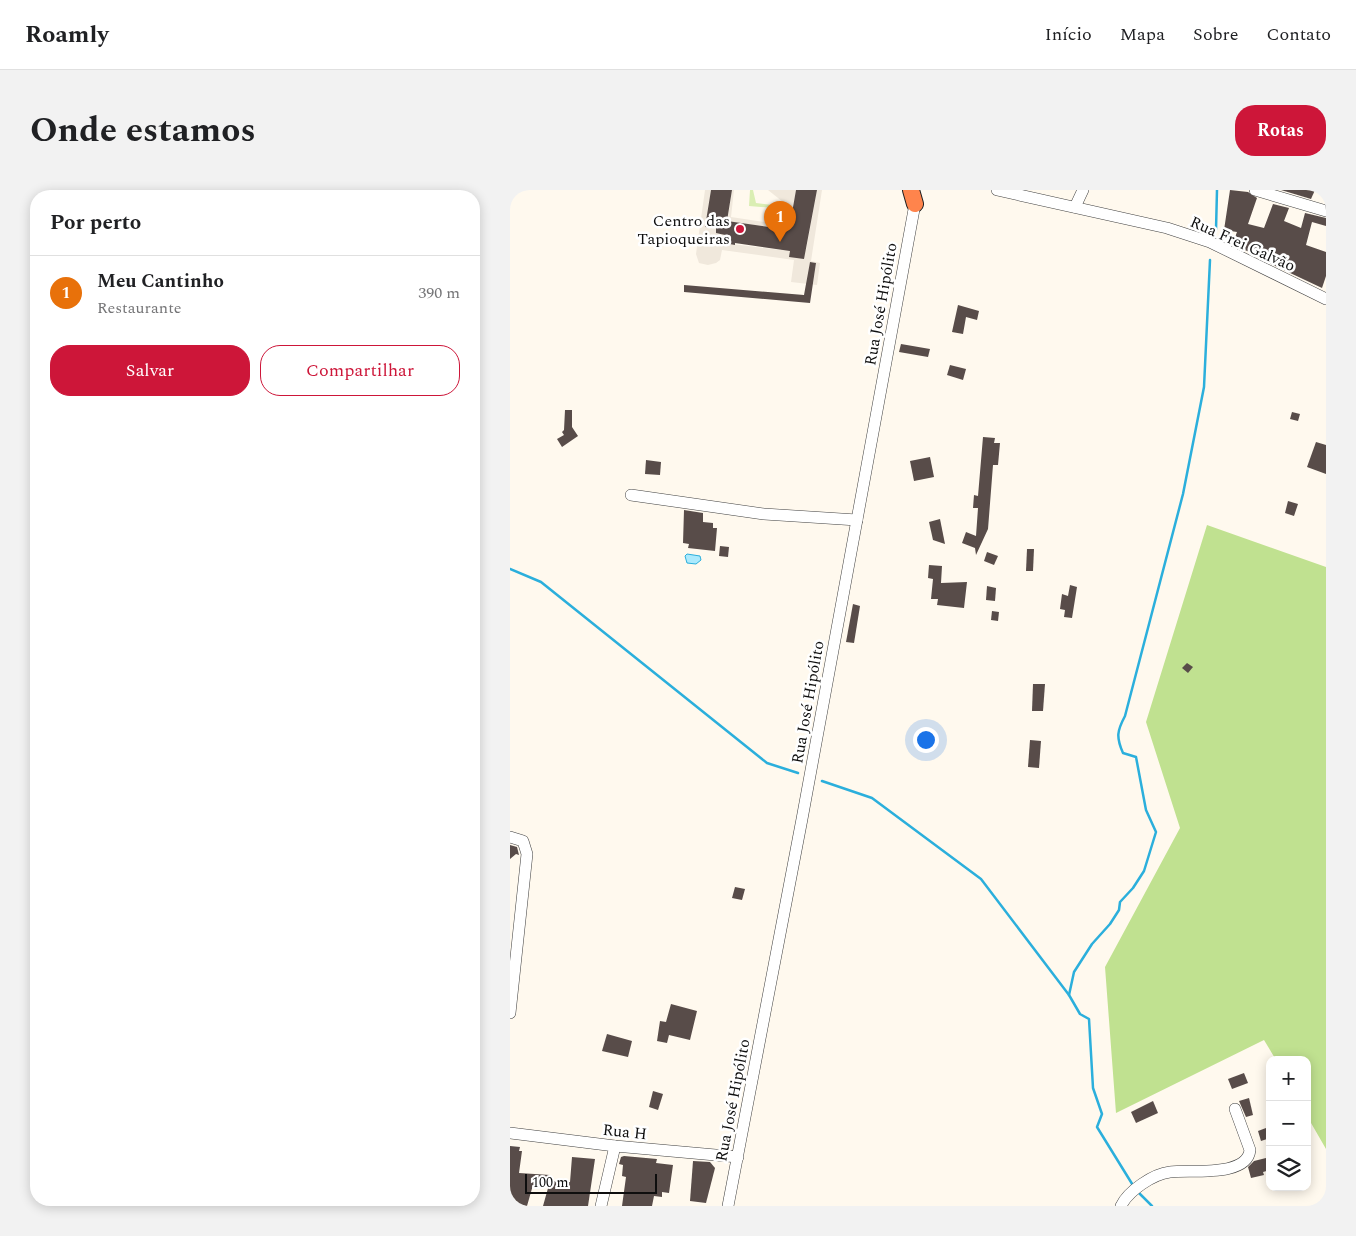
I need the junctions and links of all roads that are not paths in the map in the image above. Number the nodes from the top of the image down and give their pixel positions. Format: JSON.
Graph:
{"nodes":[{"id":1,"x":997,"y":190,"type":"edge"},
{"id":2,"x":1083,"y":190,"type":"edge"},
{"id":3,"x":1255,"y":190,"type":"edge"},
{"id":4,"x":914,"y":195,"type":"edge"},
{"id":5,"x":1075,"y":207,"type":"junction"},
{"id":6,"x":1326,"y":211,"type":"edge"},
{"id":7,"x":1326,"y":299,"type":"edge"},
{"id":8,"x":631,"y":495,"type":"dead end"},
{"id":9,"x":857,"y":520,"type":"junction"},
{"id":10,"x":510,"y":838,"type":"edge"},
{"id":11,"x":510,"y":1013,"type":"edge"},
{"id":12,"x":1235,"y":1109,"type":"dead end"},
{"id":13,"x":510,"y":1133,"type":"edge"},
{"id":14,"x":615,"y":1146,"type":"junction"},
{"id":15,"x":738,"y":1157,"type":"junction"},
{"id":16,"x":601,"y":1206,"type":"edge"},
{"id":17,"x":728,"y":1206,"type":"edge"},
{"id":18,"x":1121,"y":1206,"type":"edge"}],
"edges":[{"from":1,"to":5,"type":"street","name":"Rua Frei Galvão"},
{"from":2,"to":5,"type":"street"},
{"from":3,"to":6,"type":"street"},
{"from":4,"to":9,"type":"street","name":"Rua José Hipólito"},
{"from":5,"to":7,"type":"street","name":"Rua Frei Galvão"},
{"from":8,"to":9,"type":"street"},
{"from":9,"to":15,"type":"street","name":"Rua José Hipólito"},
{"from":10,"to":11,"type":"street"},
{"from":12,"to":18,"type":"street"},
{"from":13,"to":14,"type":"street","name":"Rua H"},
{"from":14,"to":15,"type":"street","name":"Rua H"},
{"from":14,"to":16,"type":"street"},
{"from":15,"to":17,"type":"street","name":"Rua José Hipólito"}]}
